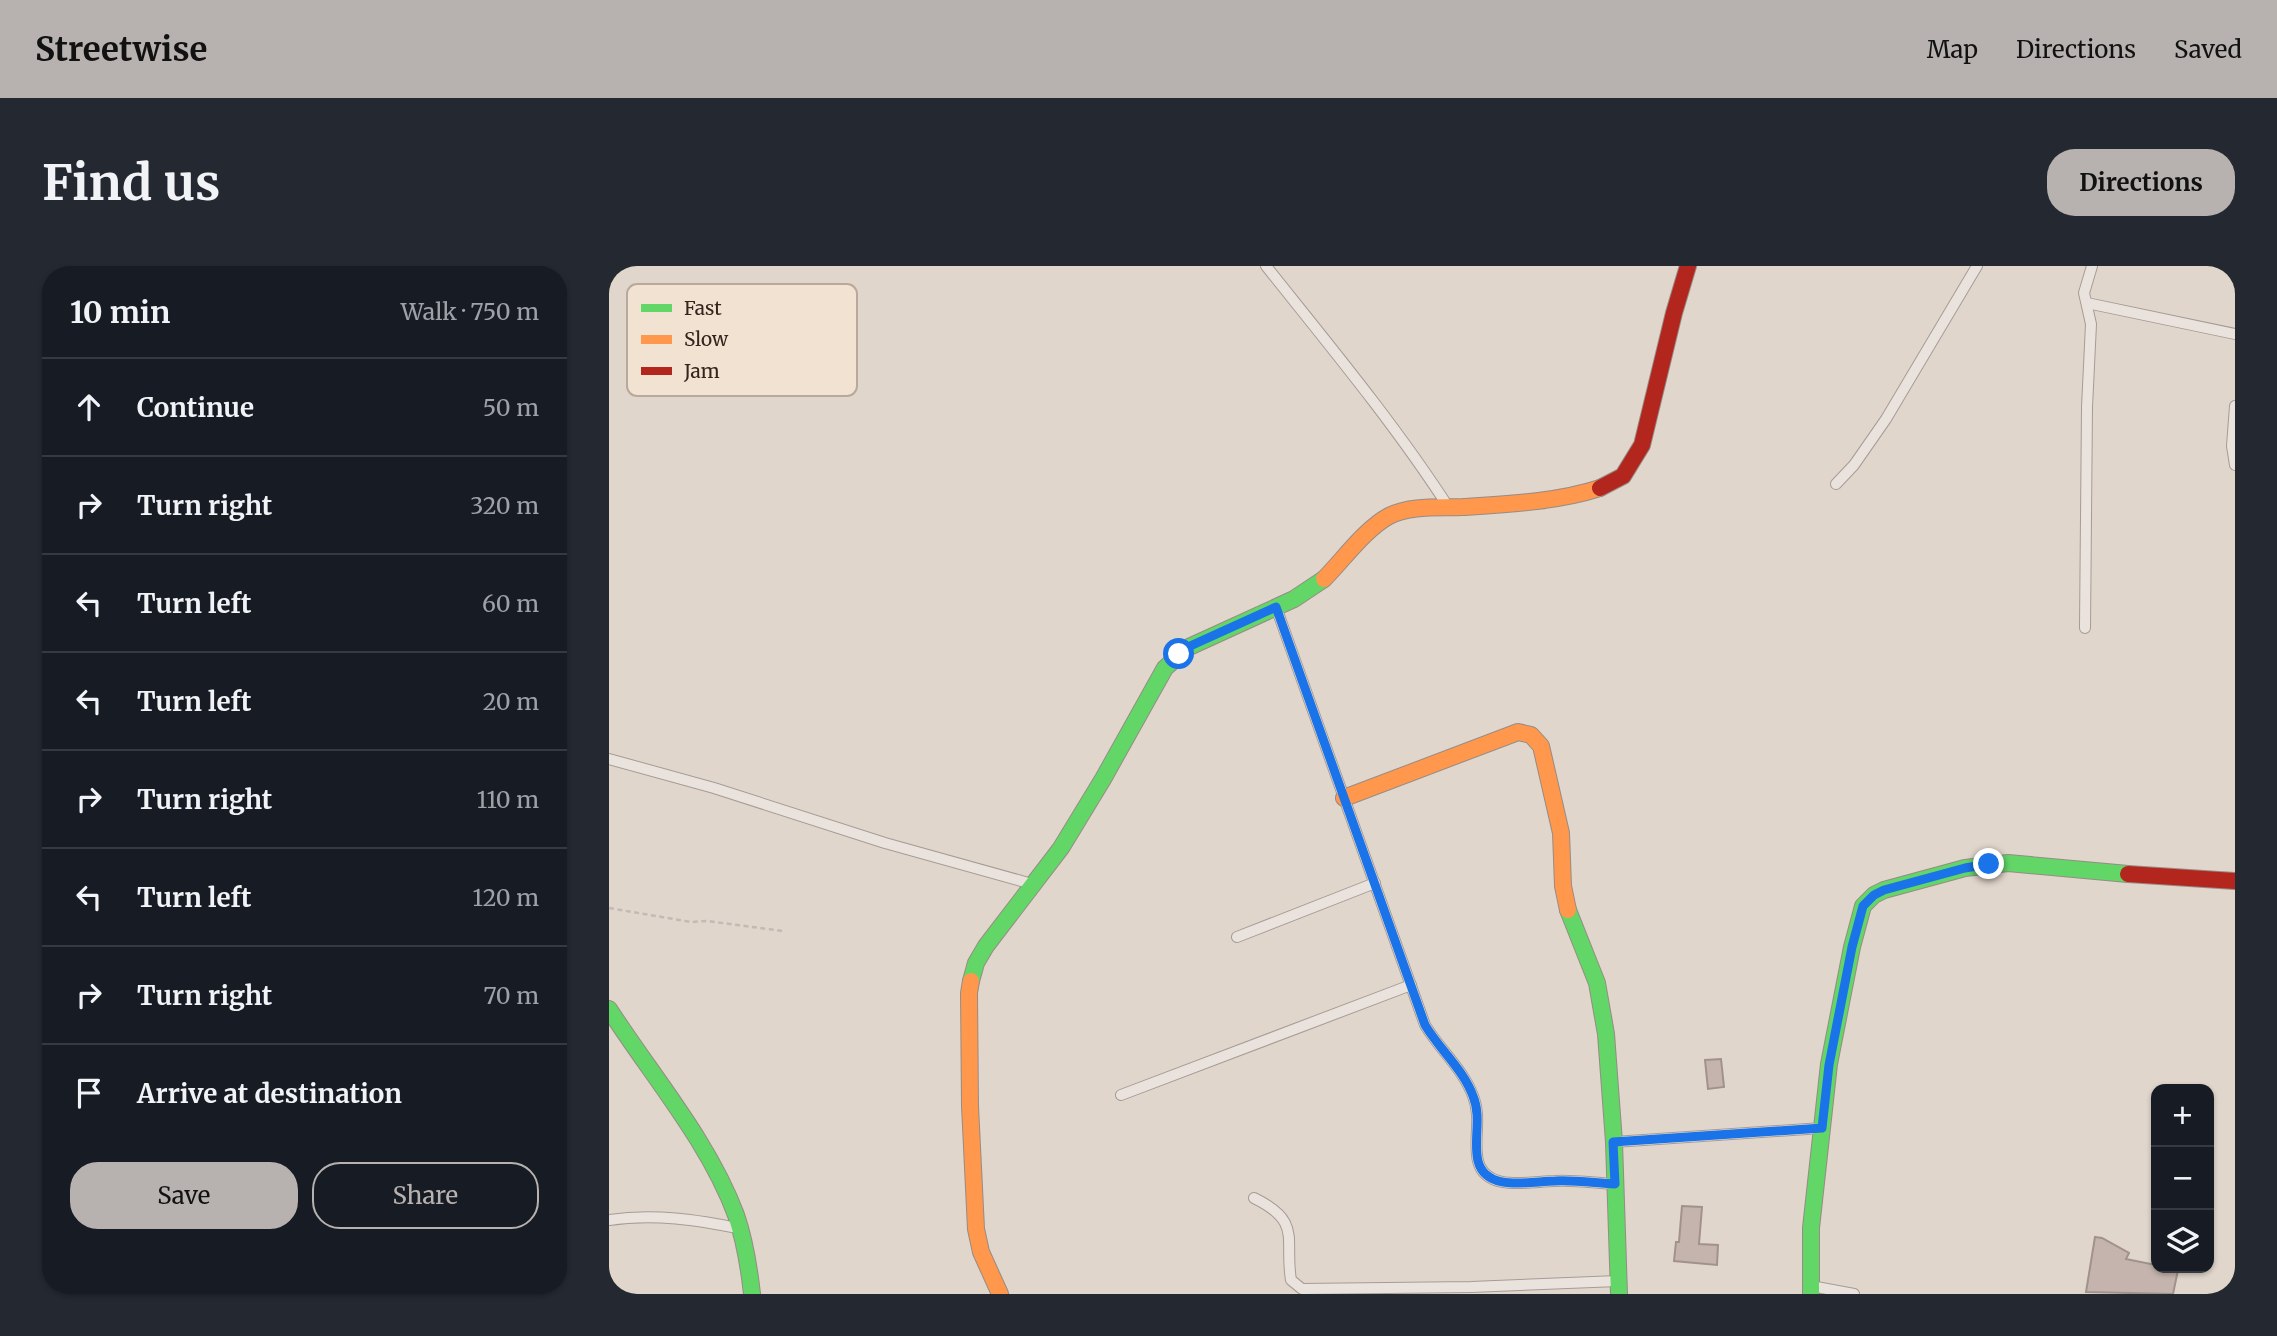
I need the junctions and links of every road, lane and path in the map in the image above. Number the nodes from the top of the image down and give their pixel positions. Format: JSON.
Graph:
{"nodes":[{"id":1,"x":1266,"y":266,"type":"edge"},
{"id":2,"x":1688,"y":266,"type":"edge"},
{"id":3,"x":1977,"y":266,"type":"edge"},
{"id":4,"x":2092,"y":266,"type":"edge"},
{"id":5,"x":2087,"y":303,"type":"junction"},
{"id":6,"x":2235,"y":334,"type":"edge"},
{"id":7,"x":2235,"y":406,"type":"edge"},
{"id":8,"x":2235,"y":464,"type":"edge"},
{"id":9,"x":1836,"y":484,"type":"dead end"},
{"id":10,"x":1450,"y":508,"type":"junction"},
{"id":11,"x":1276,"y":607,"type":"junction"},
{"id":12,"x":2085,"y":628,"type":"dead end"},
{"id":13,"x":609,"y":760,"type":"edge"},
{"id":14,"x":1344,"y":798,"type":"junction"},
{"id":15,"x":2235,"y":881,"type":"edge"},
{"id":16,"x":1375,"y":883,"type":"junction"},
{"id":17,"x":1032,"y":884,"type":"junction"},
{"id":18,"x":609,"y":908,"type":"edge"},
{"id":19,"x":783,"y":931,"type":"dead end"},
{"id":20,"x":1237,"y":936,"type":"dead end"},
{"id":21,"x":1411,"y":985,"type":"junction"},
{"id":22,"x":609,"y":1009,"type":"edge"},
{"id":23,"x":1121,"y":1095,"type":"dead end"},
{"id":24,"x":1822,"y":1128,"type":"junction"},
{"id":25,"x":1613,"y":1142,"type":"junction"},
{"id":26,"x":1615,"y":1184,"type":"junction"},
{"id":27,"x":1254,"y":1198,"type":"dead end"},
{"id":28,"x":609,"y":1220,"type":"edge"},
{"id":29,"x":742,"y":1229,"type":"junction"},
{"id":30,"x":1618,"y":1288,"type":"edge"},
{"id":31,"x":1811,"y":1290,"type":"edge"},
{"id":32,"x":753,"y":1294,"type":"edge"},
{"id":33,"x":1000,"y":1294,"type":"edge"},
{"id":34,"x":1854,"y":1294,"type":"edge"}],
"edges":[{"from":1,"to":10,"type":"street"},
{"from":2,"to":10,"type":"street"},
{"from":3,"to":9,"type":"street"},
{"from":4,"to":5,"type":"street"},
{"from":5,"to":6,"type":"street"},
{"from":5,"to":12,"type":"street"},
{"from":7,"to":8,"type":"street"},
{"from":10,"to":11,"type":"street"},
{"from":11,"to":14,"type":"street"},
{"from":11,"to":17,"type":"street"},
{"from":13,"to":17,"type":"street"},
{"from":14,"to":16,"type":"street"},
{"from":14,"to":25,"type":"street"},
{"from":15,"to":24,"type":"street"},
{"from":16,"to":20,"type":"street"},
{"from":16,"to":21,"type":"street"},
{"from":17,"to":33,"type":"street"},
{"from":18,"to":19,"type":"path"},
{"from":21,"to":23,"type":"street"},
{"from":21,"to":26,"type":"street"},
{"from":22,"to":29,"type":"street"},
{"from":24,"to":25,"type":"street"},
{"from":24,"to":31,"type":"street"},
{"from":25,"to":26,"type":"street"},
{"from":26,"to":30,"type":"street"},
{"from":27,"to":30,"type":"street"},
{"from":28,"to":29,"type":"street"},
{"from":29,"to":32,"type":"street"},
{"from":31,"to":34,"type":"street"}]}
